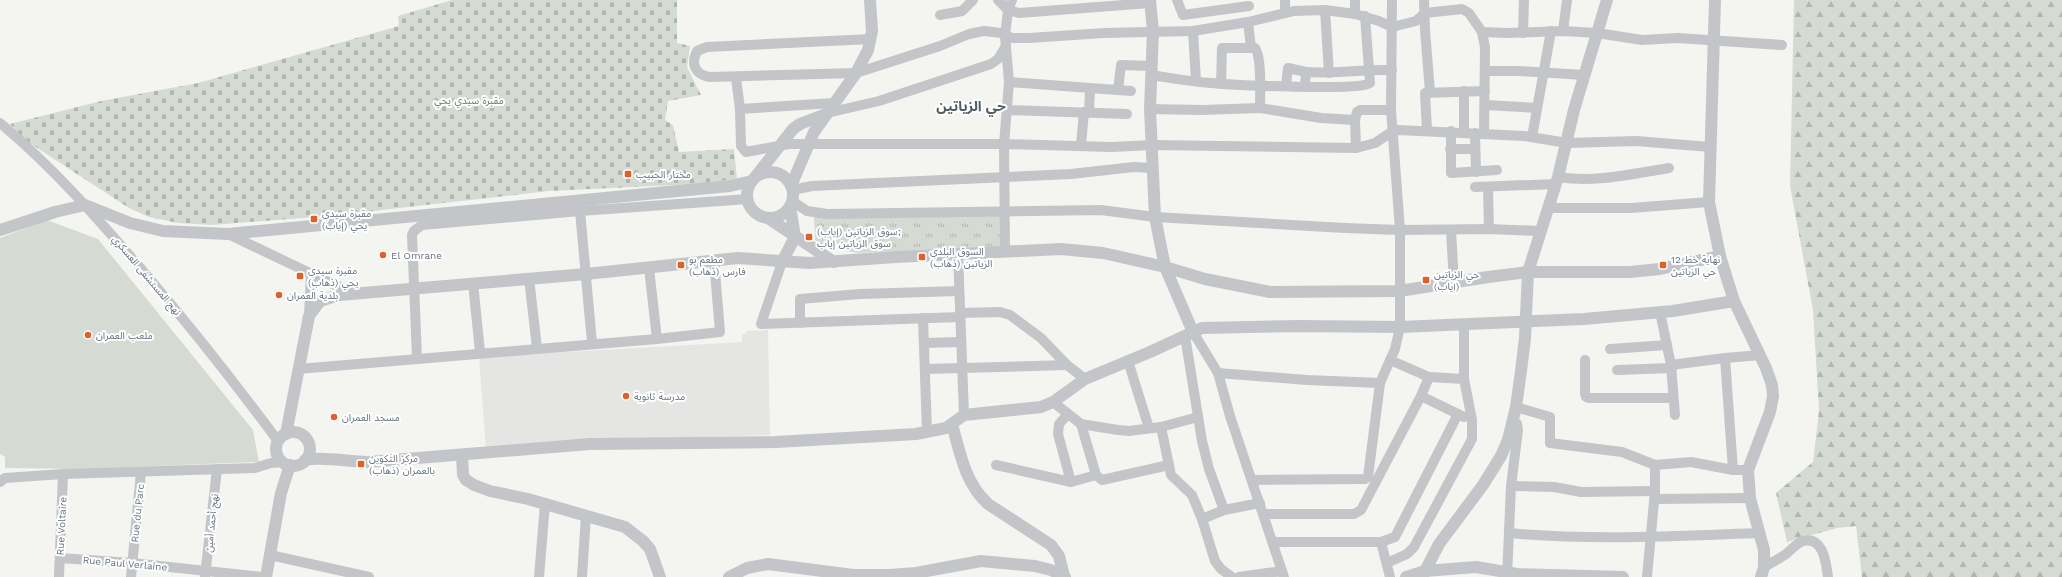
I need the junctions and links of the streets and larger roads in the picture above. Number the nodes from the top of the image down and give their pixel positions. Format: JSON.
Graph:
{"nodes":[{"id":1,"x":870,"y":0,"type":"edge"},
{"id":2,"x":973,"y":0,"type":"edge"},
{"id":3,"x":998,"y":0,"type":"edge"},
{"id":4,"x":1012,"y":0,"type":"edge"},
{"id":5,"x":1177,"y":0,"type":"edge"},
{"id":6,"x":1285,"y":0,"type":"edge"},
{"id":7,"x":1355,"y":0,"type":"edge"},
{"id":8,"x":1392,"y":0,"type":"edge"},
{"id":9,"x":1424,"y":0,"type":"edge"},
{"id":10,"x":1524,"y":0,"type":"edge"},
{"id":11,"x":1567,"y":0,"type":"edge"},
{"id":12,"x":1607,"y":0,"type":"edge"},
{"id":13,"x":1715,"y":0,"type":"edge"},
{"id":14,"x":1150,"y":1,"type":"edge"},
{"id":15,"x":1130,"y":2,"type":"edge"},
{"id":16,"x":1249,"y":3,"type":"edge"},
{"id":17,"x":1225,"y":5,"type":"edge"},
{"id":18,"x":1467,"y":5,"type":"edge"},
{"id":19,"x":1321,"y":7,"type":"edge"},
{"id":20,"x":1008,"y":10,"type":"junction"},
{"id":21,"x":1285,"y":13,"type":"junction"},
{"id":22,"x":1425,"y":13,"type":"junction"},
{"id":23,"x":1355,"y":14,"type":"junction"},
{"id":24,"x":940,"y":15,"type":"dead end"},
{"id":25,"x":1365,"y":16,"type":"junction"},
{"id":26,"x":1250,"y":22,"type":"junction"},
{"id":27,"x":1392,"y":27,"type":"junction"},
{"id":28,"x":1153,"y":31,"type":"junction"},
{"id":29,"x":1193,"y":31,"type":"junction"},
{"id":30,"x":1551,"y":31,"type":"junction"},
{"id":31,"x":1563,"y":31,"type":"junction"},
{"id":32,"x":1482,"y":32,"type":"junction"},
{"id":33,"x":1523,"y":33,"type":"junction"},
{"id":34,"x":1596,"y":33,"type":"junction"},
{"id":35,"x":1005,"y":36,"type":"junction"},
{"id":36,"x":871,"y":39,"type":"junction"},
{"id":37,"x":1714,"y":41,"type":"junction"},
{"id":38,"x":1782,"y":45,"type":"dead end"},
{"id":39,"x":1006,"y":46,"type":"junction"},
{"id":40,"x":1251,"y":48,"type":"junction"},
{"id":41,"x":1368,"y":70,"type":"junction"},
{"id":42,"x":1392,"y":70,"type":"junction"},
{"id":43,"x":1151,"y":71,"type":"junction"},
{"id":44,"x":1485,"y":71,"type":"junction"},
{"id":45,"x":1306,"y":72,"type":"junction"},
{"id":46,"x":1545,"y":72,"type":"junction"},
{"id":47,"x":856,"y":73,"type":"junction"},
{"id":48,"x":1329,"y":73,"type":"junction"},
{"id":49,"x":1584,"y":74,"type":"junction"},
{"id":50,"x":736,"y":78,"type":"junction"},
{"id":51,"x":1196,"y":81,"type":"junction"},
{"id":52,"x":1009,"y":82,"type":"junction"},
{"id":53,"x":1221,"y":84,"type":"junction"},
{"id":54,"x":1259,"y":84,"type":"junction"},
{"id":55,"x":1286,"y":85,"type":"junction"},
{"id":56,"x":1305,"y":86,"type":"junction"},
{"id":57,"x":1090,"y":89,"type":"junction"},
{"id":58,"x":1118,"y":90,"type":"junction"},
{"id":59,"x":1132,"y":91,"type":"dead end"},
{"id":60,"x":1464,"y":91,"type":"junction"},
{"id":61,"x":1485,"y":91,"type":"junction"},
{"id":62,"x":1430,"y":92,"type":"junction"},
{"id":63,"x":1485,"y":105,"type":"junction"},
{"id":64,"x":1260,"y":108,"type":"junction"},
{"id":65,"x":1536,"y":108,"type":"junction"},
{"id":66,"x":740,"y":109,"type":"junction"},
{"id":67,"x":1150,"y":109,"type":"junction"},
{"id":68,"x":829,"y":110,"type":"junction"},
{"id":69,"x":1006,"y":110,"type":"junction"},
{"id":70,"x":1391,"y":110,"type":"junction"},
{"id":71,"x":1087,"y":112,"type":"junction"},
{"id":72,"x":1126,"y":114,"type":"dead end"},
{"id":73,"x":1355,"y":120,"type":"junction"},
{"id":74,"x":0,"y":123,"type":"edge"},
{"id":75,"x":1427,"y":130,"type":"junction"},
{"id":76,"x":1393,"y":131,"type":"junction"},
{"id":77,"x":1451,"y":131,"type":"junction"},
{"id":78,"x":1464,"y":132,"type":"junction"},
{"id":79,"x":1480,"y":133,"type":"junction"},
{"id":80,"x":1532,"y":136,"type":"junction"},
{"id":81,"x":1566,"y":143,"type":"junction"},
{"id":82,"x":1004,"y":144,"type":"junction"},
{"id":83,"x":780,"y":145,"type":"junction"},
{"id":84,"x":809,"y":145,"type":"junction"},
{"id":85,"x":1081,"y":145,"type":"junction"},
{"id":86,"x":1152,"y":145,"type":"junction"},
{"id":87,"x":1710,"y":147,"type":"junction"},
{"id":88,"x":1356,"y":148,"type":"junction"},
{"id":89,"x":1450,"y":149,"type":"junction"},
{"id":90,"x":1475,"y":149,"type":"junction"},
{"id":91,"x":1153,"y":168,"type":"junction"},
{"id":92,"x":1669,"y":168,"type":"dead end"},
{"id":93,"x":1497,"y":170,"type":"dead end"},
{"id":94,"x":1476,"y":172,"type":"junction"},
{"id":95,"x":1004,"y":177,"type":"junction"},
{"id":96,"x":754,"y":179,"type":"junction"},
{"id":97,"x":1557,"y":181,"type":"junction"},
{"id":98,"x":730,"y":186,"type":"junction"},
{"id":99,"x":1488,"y":186,"type":"junction"},
{"id":100,"x":1474,"y":187,"type":"dead end"},
{"id":101,"x":791,"y":196,"type":"junction"},
{"id":102,"x":747,"y":197,"type":"junction"},
{"id":103,"x":1709,"y":202,"type":"junction"},
{"id":104,"x":85,"y":205,"type":"junction"},
{"id":105,"x":1548,"y":208,"type":"junction"},
{"id":106,"x":580,"y":211,"type":"junction"},
{"id":107,"x":1005,"y":212,"type":"junction"},
{"id":108,"x":1155,"y":217,"type":"junction"},
{"id":109,"x":768,"y":218,"type":"junction"},
{"id":110,"x":1489,"y":229,"type":"junction"},
{"id":111,"x":0,"y":230,"type":"edge"},
{"id":112,"x":1400,"y":230,"type":"junction"},
{"id":113,"x":1451,"y":230,"type":"junction"},
{"id":114,"x":1540,"y":231,"type":"junction"},
{"id":115,"x":228,"y":234,"type":"junction"},
{"id":116,"x":794,"y":237,"type":"junction"},
{"id":117,"x":1005,"y":251,"type":"junction"},
{"id":118,"x":958,"y":253,"type":"junction"},
{"id":119,"x":1720,"y":256,"type":"junction"},
{"id":120,"x":714,"y":260,"type":"junction"},
{"id":121,"x":782,"y":262,"type":"junction"},
{"id":122,"x":834,"y":262,"type":"junction"},
{"id":123,"x":1165,"y":267,"type":"junction"},
{"id":124,"x":649,"y":268,"type":"junction"},
{"id":125,"x":1528,"y":272,"type":"junction"},
{"id":126,"x":311,"y":274,"type":"junction"},
{"id":127,"x":586,"y":274,"type":"junction"},
{"id":128,"x":529,"y":278,"type":"junction"},
{"id":129,"x":473,"y":283,"type":"junction"},
{"id":130,"x":1454,"y":283,"type":"junction"},
{"id":131,"x":414,"y":290,"type":"junction"},
{"id":132,"x":959,"y":291,"type":"junction"},
{"id":133,"x":365,"y":292,"type":"junction"},
{"id":134,"x":1399,"y":292,"type":"junction"},
{"id":135,"x":1734,"y":301,"type":"junction"},
{"id":136,"x":1660,"y":312,"type":"junction"},
{"id":137,"x":960,"y":315,"type":"junction"},
{"id":138,"x":309,"y":316,"type":"junction"},
{"id":139,"x":923,"y":318,"type":"junction"},
{"id":140,"x":1526,"y":320,"type":"junction"},
{"id":141,"x":800,"y":323,"type":"junction"},
{"id":142,"x":1464,"y":324,"type":"junction"},
{"id":143,"x":1400,"y":327,"type":"junction"},
{"id":144,"x":1189,"y":334,"type":"junction"},
{"id":145,"x":657,"y":339,"type":"junction"},
{"id":146,"x":961,"y":342,"type":"junction"},
{"id":147,"x":592,"y":343,"type":"junction"},
{"id":148,"x":924,"y":343,"type":"junction"},
{"id":149,"x":1667,"y":345,"type":"junction"},
{"id":150,"x":537,"y":348,"type":"junction"},
{"id":151,"x":1610,"y":349,"type":"dead end"},
{"id":152,"x":480,"y":352,"type":"junction"},
{"id":153,"x":1760,"y":355,"type":"junction"},
{"id":154,"x":417,"y":358,"type":"junction"},
{"id":155,"x":1725,"y":358,"type":"junction"},
{"id":156,"x":1390,"y":360,"type":"junction"},
{"id":157,"x":1585,"y":360,"type":"dead end"},
{"id":158,"x":1128,"y":361,"type":"junction"},
{"id":159,"x":1067,"y":365,"type":"junction"},
{"id":160,"x":1671,"y":366,"type":"junction"},
{"id":161,"x":962,"y":368,"type":"junction"},
{"id":162,"x":298,"y":369,"type":"junction"},
{"id":163,"x":925,"y":369,"type":"junction"},
{"id":164,"x":1617,"y":370,"type":"dead end"},
{"id":165,"x":1218,"y":372,"type":"junction"},
{"id":166,"x":1429,"y":377,"type":"junction"},
{"id":167,"x":1085,"y":379,"type":"junction"},
{"id":168,"x":1464,"y":379,"type":"junction"},
{"id":169,"x":1380,"y":383,"type":"junction"},
{"id":170,"x":1421,"y":396,"type":"junction"},
{"id":171,"x":1673,"y":398,"type":"junction"},
{"id":172,"x":1053,"y":402,"type":"junction"},
{"id":173,"x":1516,"y":407,"type":"junction"},
{"id":174,"x":1068,"y":414,"type":"junction"},
{"id":175,"x":1458,"y":414,"type":"junction"},
{"id":176,"x":964,"y":415,"type":"junction"},
{"id":177,"x":1675,"y":415,"type":"dead end"},
{"id":178,"x":1198,"y":417,"type":"junction"},
{"id":179,"x":1472,"y":420,"type":"junction"},
{"id":180,"x":1512,"y":423,"type":"junction"},
{"id":181,"x":952,"y":424,"type":"junction"},
{"id":182,"x":1081,"y":424,"type":"junction"},
{"id":183,"x":1161,"y":427,"type":"junction"},
{"id":184,"x":1149,"y":428,"type":"junction"},
{"id":185,"x":927,"y":432,"type":"junction"},
{"id":186,"x":282,"y":438,"type":"junction"},
{"id":187,"x":462,"y":455,"type":"junction"},
{"id":188,"x":306,"y":460,"type":"junction"},
{"id":189,"x":286,"y":464,"type":"junction"},
{"id":190,"x":996,"y":465,"type":"dead end"},
{"id":191,"x":1169,"y":465,"type":"junction"},
{"id":192,"x":1655,"y":465,"type":"junction"},
{"id":193,"x":217,"y":469,"type":"junction"},
{"id":194,"x":1733,"y":470,"type":"junction"},
{"id":195,"x":1748,"y":470,"type":"junction"},
{"id":196,"x":141,"y":472,"type":"junction"},
{"id":197,"x":64,"y":474,"type":"junction"},
{"id":198,"x":1096,"y":475,"type":"junction"},
{"id":199,"x":1367,"y":479,"type":"junction"},
{"id":200,"x":1252,"y":480,"type":"junction"},
{"id":201,"x":0,"y":482,"type":"edge"},
{"id":202,"x":1071,"y":482,"type":"junction"},
{"id":203,"x":1510,"y":486,"type":"junction"},
{"id":204,"x":1372,"y":489,"type":"junction"},
{"id":205,"x":1655,"y":495,"type":"junction"},
{"id":206,"x":1750,"y":498,"type":"junction"},
{"id":207,"x":1260,"y":503,"type":"junction"},
{"id":208,"x":545,"y":504,"type":"junction"},
{"id":209,"x":1224,"y":510,"type":"junction"},
{"id":210,"x":1264,"y":514,"type":"junction"},
{"id":211,"x":586,"y":516,"type":"junction"},
{"id":212,"x":1202,"y":519,"type":"junction"},
{"id":213,"x":1509,"y":533,"type":"junction"},
{"id":214,"x":1760,"y":533,"type":"junction"},
{"id":215,"x":1652,"y":537,"type":"junction"},
{"id":216,"x":1273,"y":542,"type":"junction"},
{"id":217,"x":1381,"y":542,"type":"junction"},
{"id":218,"x":270,"y":555,"type":"junction"},
{"id":219,"x":60,"y":558,"type":"junction"},
{"id":220,"x":132,"y":563,"type":"junction"},
{"id":221,"x":1387,"y":563,"type":"junction"},
{"id":222,"x":1762,"y":572,"type":"edge"},
{"id":223,"x":206,"y":574,"type":"edge"},
{"id":224,"x":1283,"y":574,"type":"edge"},
{"id":225,"x":1423,"y":574,"type":"edge"},
{"id":226,"x":831,"y":575,"type":"edge"},
{"id":227,"x":1507,"y":575,"type":"edge"},
{"id":228,"x":59,"y":577,"type":"edge"},
{"id":229,"x":131,"y":577,"type":"edge"},
{"id":230,"x":263,"y":577,"type":"edge"},
{"id":231,"x":266,"y":577,"type":"edge"},
{"id":232,"x":369,"y":577,"type":"edge"},
{"id":233,"x":539,"y":577,"type":"edge"},
{"id":234,"x":582,"y":577,"type":"edge"},
{"id":235,"x":660,"y":577,"type":"edge"},
{"id":236,"x":729,"y":577,"type":"edge"},
{"id":237,"x":1065,"y":577,"type":"edge"},
{"id":238,"x":1232,"y":577,"type":"edge"},
{"id":239,"x":1239,"y":577,"type":"edge"},
{"id":240,"x":1390,"y":577,"type":"edge"},
{"id":241,"x":1406,"y":577,"type":"edge"},
{"id":242,"x":1578,"y":577,"type":"edge"},
{"id":243,"x":1623,"y":577,"type":"edge"},
{"id":244,"x":1647,"y":577,"type":"edge"},
{"id":245,"x":1828,"y":577,"type":"edge"}],
"edges":[{"from":1,"to":36,"type":"street"},
{"from":2,"to":24,"type":"street"},
{"from":3,"to":20,"type":"street"},
{"from":4,"to":20,"type":"street"},
{"from":5,"to":17,"type":"street"},
{"from":6,"to":21,"type":"street"},
{"from":7,"to":23,"type":"street"},
{"from":8,"to":27,"type":"street"},
{"from":9,"to":22,"type":"street"},
{"from":10,"to":33,"type":"street"},
{"from":11,"to":31,"type":"street"},
{"from":12,"to":34,"type":"street"},
{"from":13,"to":37,"type":"street"},
{"from":14,"to":15,"type":"street"},
{"from":14,"to":28,"type":"street"},
{"from":15,"to":20,"type":"street"},
{"from":16,"to":17,"type":"street"},
{"from":16,"to":26,"type":"street"},
{"from":18,"to":22,"type":"street"},
{"from":18,"to":32,"type":"street"},
{"from":19,"to":21,"type":"street"},
{"from":19,"to":23,"type":"street"},
{"from":19,"to":48,"type":"street"},
{"from":20,"to":35,"type":"street"},
{"from":21,"to":26,"type":"street"},
{"from":22,"to":27,"type":"street"},
{"from":22,"to":62,"type":"street"},
{"from":23,"to":25,"type":"street"},
{"from":25,"to":27,"type":"street"},
{"from":25,"to":41,"type":"street"},
{"from":26,"to":29,"type":"street"},
{"from":26,"to":40,"type":"street"},
{"from":27,"to":42,"type":"street"},
{"from":28,"to":29,"type":"street"},
{"from":28,"to":35,"type":"street"},
{"from":28,"to":43,"type":"street"},
{"from":29,"to":51,"type":"street"},
{"from":30,"to":31,"type":"street"},
{"from":30,"to":33,"type":"street"},
{"from":30,"to":46,"type":"street"},
{"from":31,"to":34,"type":"street"},
{"from":32,"to":33,"type":"street"},
{"from":32,"to":44,"type":"street"},
{"from":34,"to":37,"type":"street"},
{"from":34,"to":49,"type":"street"},
{"from":35,"to":39,"type":"street"},
{"from":35,"to":47,"type":"street"},
{"from":36,"to":47,"type":"street"},
{"from":36,"to":50,"type":"street"},
{"from":37,"to":38,"type":"street"},
{"from":37,"to":87,"type":"street"},
{"from":39,"to":52,"type":"street"},
{"from":39,"to":68,"type":"street"},
{"from":40,"to":53,"type":"street"},
{"from":40,"to":54,"type":"street"},
{"from":41,"to":42,"type":"street"},
{"from":41,"to":48,"type":"street"},
{"from":41,"to":56,"type":"street"},
{"from":42,"to":70,"type":"street"},
{"from":43,"to":51,"type":"street"},
{"from":43,"to":58,"type":"street"},
{"from":43,"to":67,"type":"street"},
{"from":44,"to":46,"type":"street"},
{"from":44,"to":61,"type":"street"},
{"from":45,"to":48,"type":"street"},
{"from":45,"to":55,"type":"street"},
{"from":45,"to":56,"type":"street"},
{"from":46,"to":49,"type":"street"},
{"from":46,"to":65,"type":"street"},
{"from":47,"to":50,"type":"street"},
{"from":47,"to":68,"type":"street"},
{"from":49,"to":81,"type":"street"},
{"from":50,"to":66,"type":"street"},
{"from":51,"to":53,"type":"street"},
{"from":52,"to":57,"type":"street"},
{"from":52,"to":69,"type":"street"},
{"from":53,"to":54,"type":"street"},
{"from":54,"to":55,"type":"street"},
{"from":54,"to":64,"type":"street"},
{"from":55,"to":56,"type":"street"},
{"from":57,"to":58,"type":"street"},
{"from":57,"to":71,"type":"street"},
{"from":58,"to":59,"type":"street"},
{"from":60,"to":61,"type":"street"},
{"from":60,"to":62,"type":"street"},
{"from":60,"to":78,"type":"street"},
{"from":61,"to":63,"type":"street"},
{"from":62,"to":75,"type":"street"},
{"from":63,"to":65,"type":"street"},
{"from":63,"to":79,"type":"street"},
{"from":64,"to":67,"type":"street"},
{"from":64,"to":73,"type":"street"},
{"from":65,"to":80,"type":"street"},
{"from":66,"to":68,"type":"street"},
{"from":66,"to":83,"type":"street"},
{"from":67,"to":86,"type":"street"},
{"from":68,"to":83,"type":"street"},
{"from":68,"to":84,"type":"street"},
{"from":69,"to":71,"type":"street"},
{"from":69,"to":82,"type":"street"},
{"from":70,"to":73,"type":"street"},
{"from":70,"to":76,"type":"street"},
{"from":71,"to":72,"type":"street"},
{"from":71,"to":85,"type":"street"},
{"from":73,"to":88,"type":"street"},
{"from":74,"to":104,"type":"street","name":"نهج المستشفى العسكري"},
{"from":75,"to":76,"type":"street"},
{"from":75,"to":77,"type":"street"},
{"from":76,"to":88,"type":"street"},
{"from":76,"to":112,"type":"street"},
{"from":77,"to":78,"type":"street"},
{"from":77,"to":89,"type":"street"},
{"from":78,"to":79,"type":"street"},
{"from":79,"to":80,"type":"street"},
{"from":79,"to":90,"type":"street"},
{"from":80,"to":81,"type":"street"},
{"from":81,"to":87,"type":"street"},
{"from":81,"to":97,"type":"street"},
{"from":82,"to":84,"type":"street"},
{"from":82,"to":85,"type":"street"},
{"from":82,"to":95,"type":"street"},
{"from":83,"to":84,"type":"street"},
{"from":83,"to":96,"type":"street"},
{"from":84,"to":101,"type":"street"},
{"from":85,"to":86,"type":"street"},
{"from":86,"to":88,"type":"street"},
{"from":86,"to":91,"type":"street"},
{"from":87,"to":103,"type":"street"},
{"from":89,"to":90,"type":"street"},
{"from":89,"to":94,"type":"street"},
{"from":90,"to":94,"type":"street"},
{"from":91,"to":95,"type":"street"},
{"from":91,"to":108,"type":"street"},
{"from":92,"to":97,"type":"street"},
{"from":93,"to":94,"type":"street"},
{"from":95,"to":101,"type":"street"},
{"from":95,"to":107,"type":"street"},
{"from":96,"to":98,"type":"street"},
{"from":96,"to":101,"type":"street"},
{"from":96,"to":102,"type":"street"},
{"from":97,"to":99,"type":"street"},
{"from":97,"to":105,"type":"street"},
{"from":98,"to":102,"type":"street"},
{"from":98,"to":115,"type":"street"},
{"from":99,"to":100,"type":"street"},
{"from":99,"to":110,"type":"street"},
{"from":101,"to":107,"type":"street"},
{"from":101,"to":109,"type":"street"},
{"from":101,"to":116,"type":"street"},
{"from":102,"to":106,"type":"street"},
{"from":102,"to":109,"type":"street"},
{"from":103,"to":105,"type":"street"},
{"from":103,"to":119,"type":"street"},
{"from":104,"to":111,"type":"street"},
{"from":104,"to":115,"type":"street"},
{"from":104,"to":186,"type":"street","name":"نهج المستشفى العسكري"},
{"from":105,"to":114,"type":"street"},
{"from":106,"to":127,"type":"street"},
{"from":106,"to":131,"type":"street"},
{"from":107,"to":108,"type":"street"},
{"from":107,"to":117,"type":"street"},
{"from":108,"to":112,"type":"street"},
{"from":108,"to":123,"type":"street"},
{"from":109,"to":116,"type":"street"},
{"from":110,"to":113,"type":"street"},
{"from":110,"to":114,"type":"street"},
{"from":112,"to":113,"type":"street"},
{"from":112,"to":134,"type":"street"},
{"from":113,"to":130,"type":"street"},
{"from":114,"to":125,"type":"street"},
{"from":115,"to":126,"type":"street"},
{"from":116,"to":121,"type":"street"},
{"from":116,"to":122,"type":"street"},
{"from":117,"to":118,"type":"street"},
{"from":117,"to":123,"type":"street"},
{"from":118,"to":122,"type":"street"},
{"from":118,"to":132,"type":"street"},
{"from":119,"to":125,"type":"street"},
{"from":119,"to":135,"type":"street"},
{"from":120,"to":121,"type":"street"},
{"from":120,"to":124,"type":"street"},
{"from":120,"to":145,"type":"street"},
{"from":121,"to":122,"type":"street"},
{"from":121,"to":141,"type":"street"},
{"from":123,"to":134,"type":"street"},
{"from":123,"to":144,"type":"street"},
{"from":124,"to":127,"type":"street"},
{"from":124,"to":145,"type":"street"},
{"from":125,"to":130,"type":"street"},
{"from":125,"to":140,"type":"street"},
{"from":126,"to":133,"type":"street"},
{"from":126,"to":138,"type":"street"},
{"from":127,"to":128,"type":"street"},
{"from":127,"to":147,"type":"street"},
{"from":128,"to":129,"type":"street"},
{"from":128,"to":150,"type":"street"},
{"from":129,"to":131,"type":"street"},
{"from":129,"to":152,"type":"street"},
{"from":130,"to":134,"type":"street"},
{"from":131,"to":133,"type":"street"},
{"from":131,"to":154,"type":"street"},
{"from":132,"to":137,"type":"street"},
{"from":132,"to":141,"type":"street"},
{"from":133,"to":138,"type":"street"},
{"from":134,"to":143,"type":"street"},
{"from":135,"to":136,"type":"street"},
{"from":135,"to":153,"type":"street"},
{"from":136,"to":140,"type":"street"},
{"from":136,"to":149,"type":"street"},
{"from":137,"to":139,"type":"street"},
{"from":137,"to":146,"type":"street"},
{"from":137,"to":159,"type":"street"},
{"from":138,"to":162,"type":"street"},
{"from":139,"to":141,"type":"street"},
{"from":139,"to":148,"type":"street"},
{"from":140,"to":142,"type":"street"},
{"from":140,"to":173,"type":"street"},
{"from":142,"to":143,"type":"street"},
{"from":142,"to":168,"type":"street"},
{"from":143,"to":144,"type":"street"},
{"from":143,"to":156,"type":"street"},
{"from":144,"to":158,"type":"street"},
{"from":144,"to":165,"type":"street"},
{"from":144,"to":178,"type":"street"},
{"from":145,"to":147,"type":"street"},
{"from":146,"to":148,"type":"street"},
{"from":146,"to":161,"type":"street"},
{"from":147,"to":150,"type":"street"},
{"from":148,"to":163,"type":"street"},
{"from":149,"to":151,"type":"street"},
{"from":149,"to":160,"type":"street"},
{"from":150,"to":152,"type":"street"},
{"from":152,"to":154,"type":"street"},
{"from":153,"to":155,"type":"street"},
{"from":153,"to":195,"type":"street"},
{"from":154,"to":162,"type":"street"},
{"from":155,"to":160,"type":"street"},
{"from":155,"to":194,"type":"street"},
{"from":156,"to":166,"type":"street"},
{"from":156,"to":169,"type":"street"},
{"from":157,"to":171,"type":"street"},
{"from":158,"to":167,"type":"street"},
{"from":158,"to":184,"type":"street"},
{"from":159,"to":161,"type":"street"},
{"from":159,"to":167,"type":"street"},
{"from":160,"to":164,"type":"street"},
{"from":160,"to":171,"type":"street"},
{"from":161,"to":163,"type":"street"},
{"from":161,"to":176,"type":"street"},
{"from":162,"to":186,"type":"street"},
{"from":163,"to":185,"type":"street"},
{"from":165,"to":169,"type":"street"},
{"from":165,"to":200,"type":"street"},
{"from":166,"to":168,"type":"street"},
{"from":166,"to":170,"type":"street"},
{"from":167,"to":172,"type":"street"},
{"from":168,"to":179,"type":"street"},
{"from":169,"to":199,"type":"street"},
{"from":170,"to":175,"type":"street"},
{"from":170,"to":204,"type":"street"},
{"from":171,"to":177,"type":"street"},
{"from":172,"to":174,"type":"street"},
{"from":172,"to":176,"type":"street"},
{"from":173,"to":180,"type":"street"},
{"from":173,"to":192,"type":"street"},
{"from":174,"to":182,"type":"street"},
{"from":174,"to":202,"type":"street"},
{"from":175,"to":179,"type":"street"},
{"from":175,"to":217,"type":"street"},
{"from":176,"to":181,"type":"street"},
{"from":178,"to":183,"type":"street"},
{"from":178,"to":209,"type":"street"},
{"from":179,"to":221,"type":"street"},
{"from":180,"to":203,"type":"street"},
{"from":180,"to":225,"type":"street"},
{"from":181,"to":185,"type":"street"},
{"from":181,"to":237,"type":"street"},
{"from":182,"to":184,"type":"street"},
{"from":182,"to":198,"type":"street"},
{"from":183,"to":184,"type":"street"},
{"from":183,"to":191,"type":"street"},
{"from":185,"to":187,"type":"street"},
{"from":186,"to":188,"type":"street"},
{"from":186,"to":189,"type":"street"},
{"from":187,"to":188,"type":"street"},
{"from":187,"to":208,"type":"street"},
{"from":188,"to":189,"type":"street"},
{"from":189,"to":193,"type":"street"},
{"from":189,"to":218,"type":"street"},
{"from":190,"to":202,"type":"street"},
{"from":191,"to":198,"type":"street"},
{"from":191,"to":212,"type":"street"},
{"from":192,"to":194,"type":"street"},
{"from":192,"to":205,"type":"street"},
{"from":193,"to":196,"type":"street"},
{"from":193,"to":223,"type":"street","name":"نهج أحمد أمين"},
{"from":194,"to":195,"type":"street"},
{"from":195,"to":206,"type":"street"},
{"from":196,"to":197,"type":"street"},
{"from":196,"to":220,"type":"street","name":"Rue du Parc"},
{"from":197,"to":201,"type":"street"},
{"from":197,"to":219,"type":"street","name":"Rue Voltaire"},
{"from":198,"to":202,"type":"street"},
{"from":199,"to":200,"type":"street"},
{"from":199,"to":204,"type":"street"},
{"from":200,"to":207,"type":"street"},
{"from":203,"to":205,"type":"street"},
{"from":203,"to":213,"type":"street"},
{"from":204,"to":210,"type":"street"},
{"from":205,"to":206,"type":"street"},
{"from":205,"to":215,"type":"street"},
{"from":206,"to":214,"type":"street"},
{"from":207,"to":209,"type":"street"},
{"from":207,"to":210,"type":"street"},
{"from":208,"to":211,"type":"street"},
{"from":208,"to":233,"type":"street"},
{"from":209,"to":212,"type":"street"},
{"from":210,"to":216,"type":"street"},
{"from":211,"to":234,"type":"street"},
{"from":211,"to":235,"type":"street"},
{"from":212,"to":238,"type":"street"},
{"from":213,"to":215,"type":"street"},
{"from":213,"to":227,"type":"street"},
{"from":214,"to":215,"type":"street"},
{"from":214,"to":222,"type":"street"},
{"from":215,"to":244,"type":"street"},
{"from":216,"to":217,"type":"street"},
{"from":216,"to":224,"type":"street"},
{"from":217,"to":221,"type":"street"},
{"from":218,"to":231,"type":"street"},
{"from":218,"to":232,"type":"street"},
{"from":219,"to":220,"type":"street","name":"Rue Paul Verlaine"},
{"from":219,"to":228,"type":"street","name":"Rue Voltaire"},
{"from":220,"to":223,"type":"street","name":"Rue Paul Verlaine"},
{"from":220,"to":229,"type":"street","name":"Rue du Parc"},
{"from":221,"to":240,"type":"street"},
{"from":222,"to":245,"type":"street"},
{"from":223,"to":230,"type":"street","name":"Rue Paul Verlaine"},
{"from":224,"to":239,"type":"street"},
{"from":225,"to":227,"type":"street"},
{"from":225,"to":241,"type":"street"},
{"from":226,"to":236,"type":"street"},
{"from":226,"to":237,"type":"street"},
{"from":227,"to":242,"type":"street"},
{"from":242,"to":243,"type":"street"}]}
